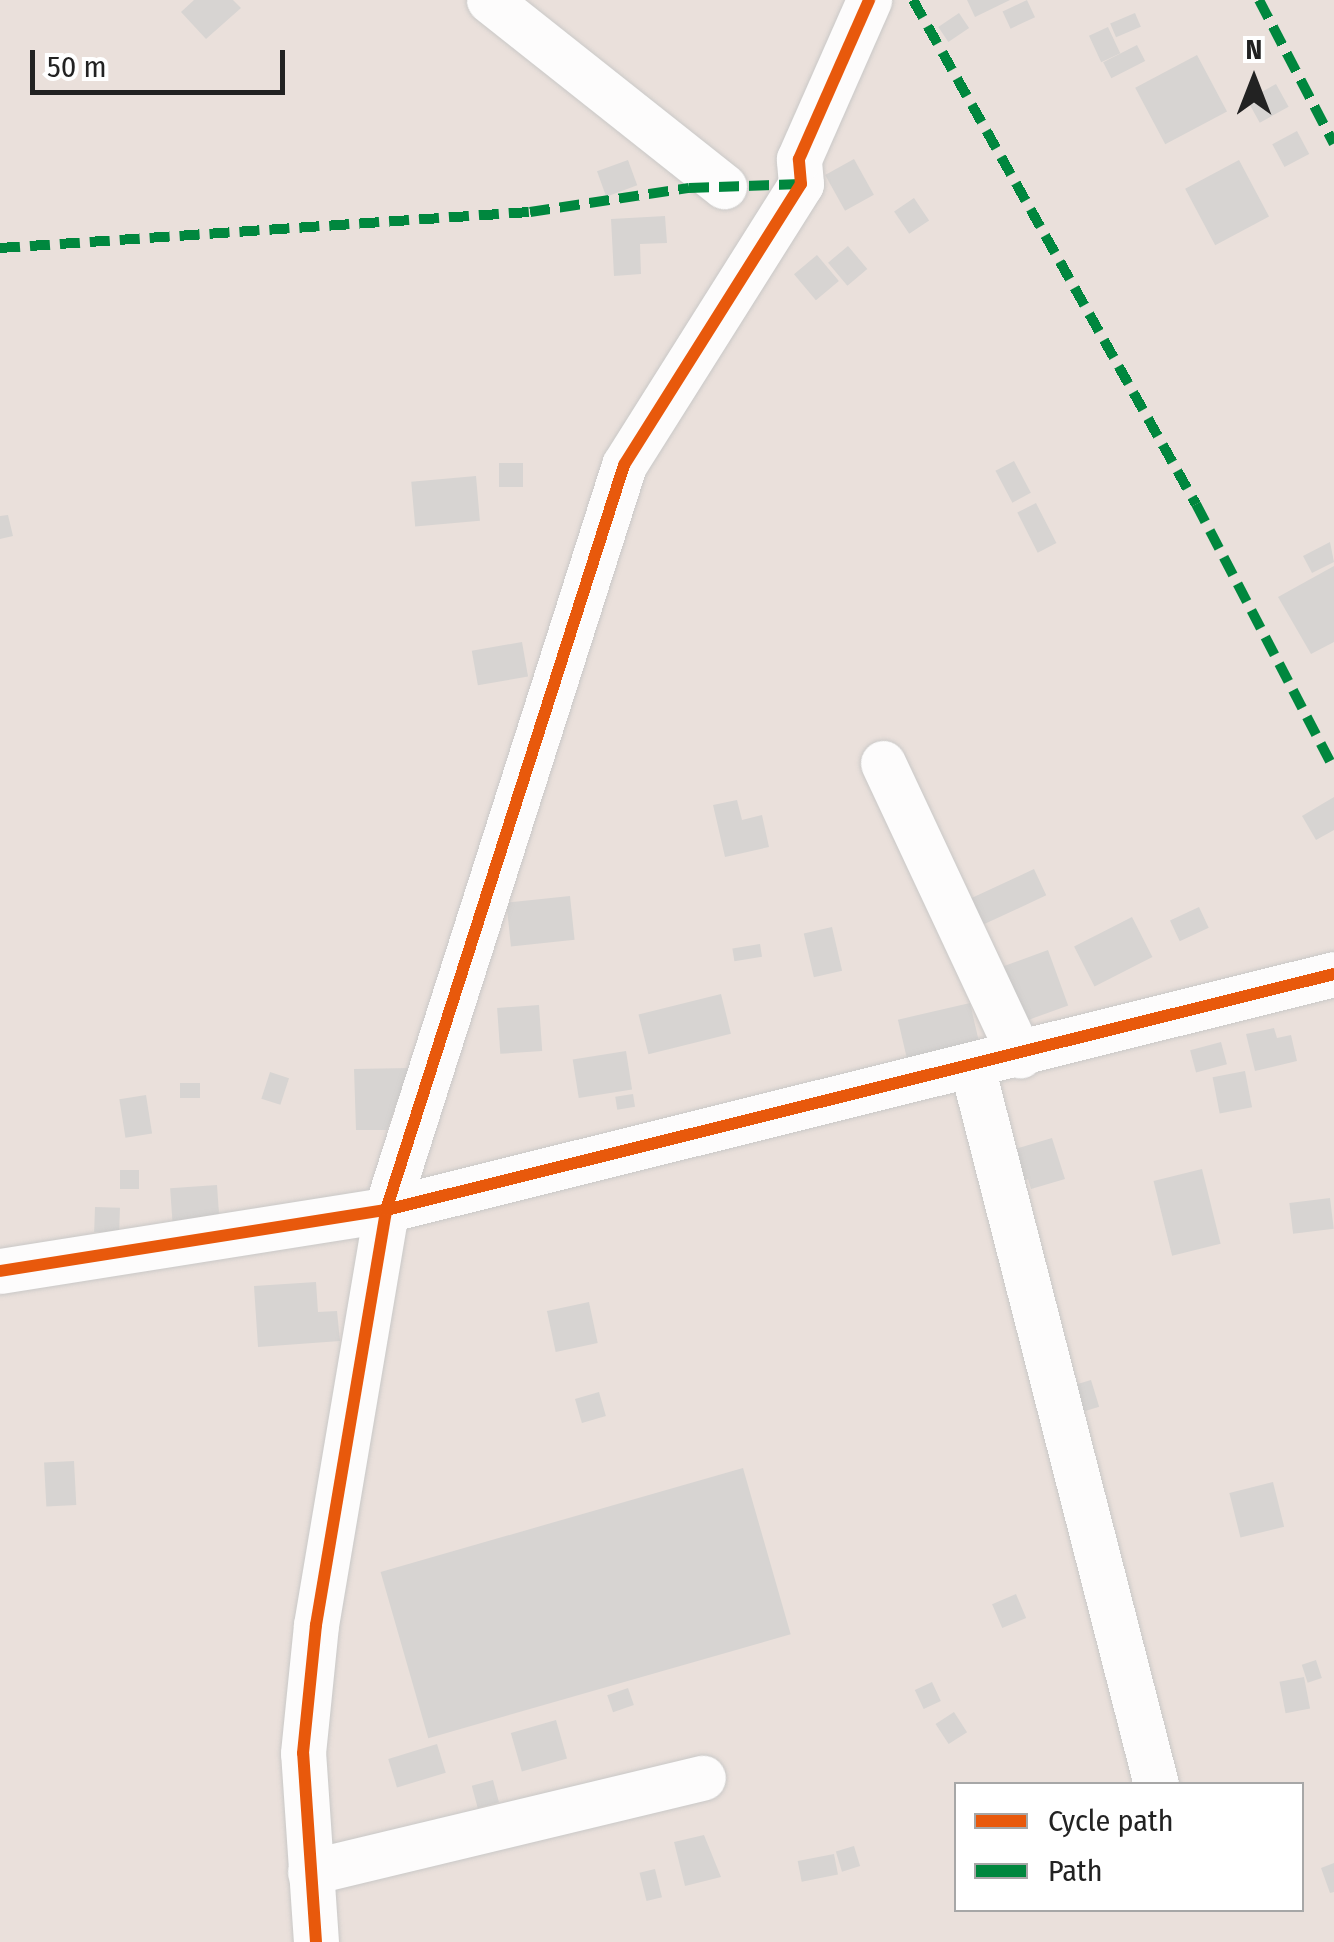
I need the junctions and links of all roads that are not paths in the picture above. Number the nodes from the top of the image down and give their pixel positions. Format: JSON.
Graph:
{"nodes":[{"id":1,"x":489,"y":0,"type":"edge"},
{"id":2,"x":869,"y":0,"type":"edge"},
{"id":3,"x":724,"y":186,"type":"dead end"},
{"id":4,"x":884,"y":763,"type":"dead end"},
{"id":5,"x":1334,"y":974,"type":"edge"},
{"id":6,"x":1020,"y":1055,"type":"junction"},
{"id":7,"x":972,"y":1067,"type":"junction"},
{"id":8,"x":386,"y":1210,"type":"junction"},
{"id":9,"x":0,"y":1271,"type":"edge"},
{"id":10,"x":704,"y":1778,"type":"dead end"},
{"id":11,"x":1155,"y":1782,"type":"edge"},
{"id":12,"x":310,"y":1872,"type":"junction"},
{"id":13,"x":316,"y":1942,"type":"edge"}],
"edges":[{"from":1,"to":3,"type":"street"},
{"from":2,"to":8,"type":"street"},
{"from":4,"to":6,"type":"street"},
{"from":5,"to":6,"type":"street"},
{"from":6,"to":7,"type":"street"},
{"from":7,"to":8,"type":"street"},
{"from":7,"to":11,"type":"street"},
{"from":8,"to":9,"type":"street"},
{"from":8,"to":12,"type":"street"},
{"from":10,"to":12,"type":"street"},
{"from":12,"to":13,"type":"street"}]}
